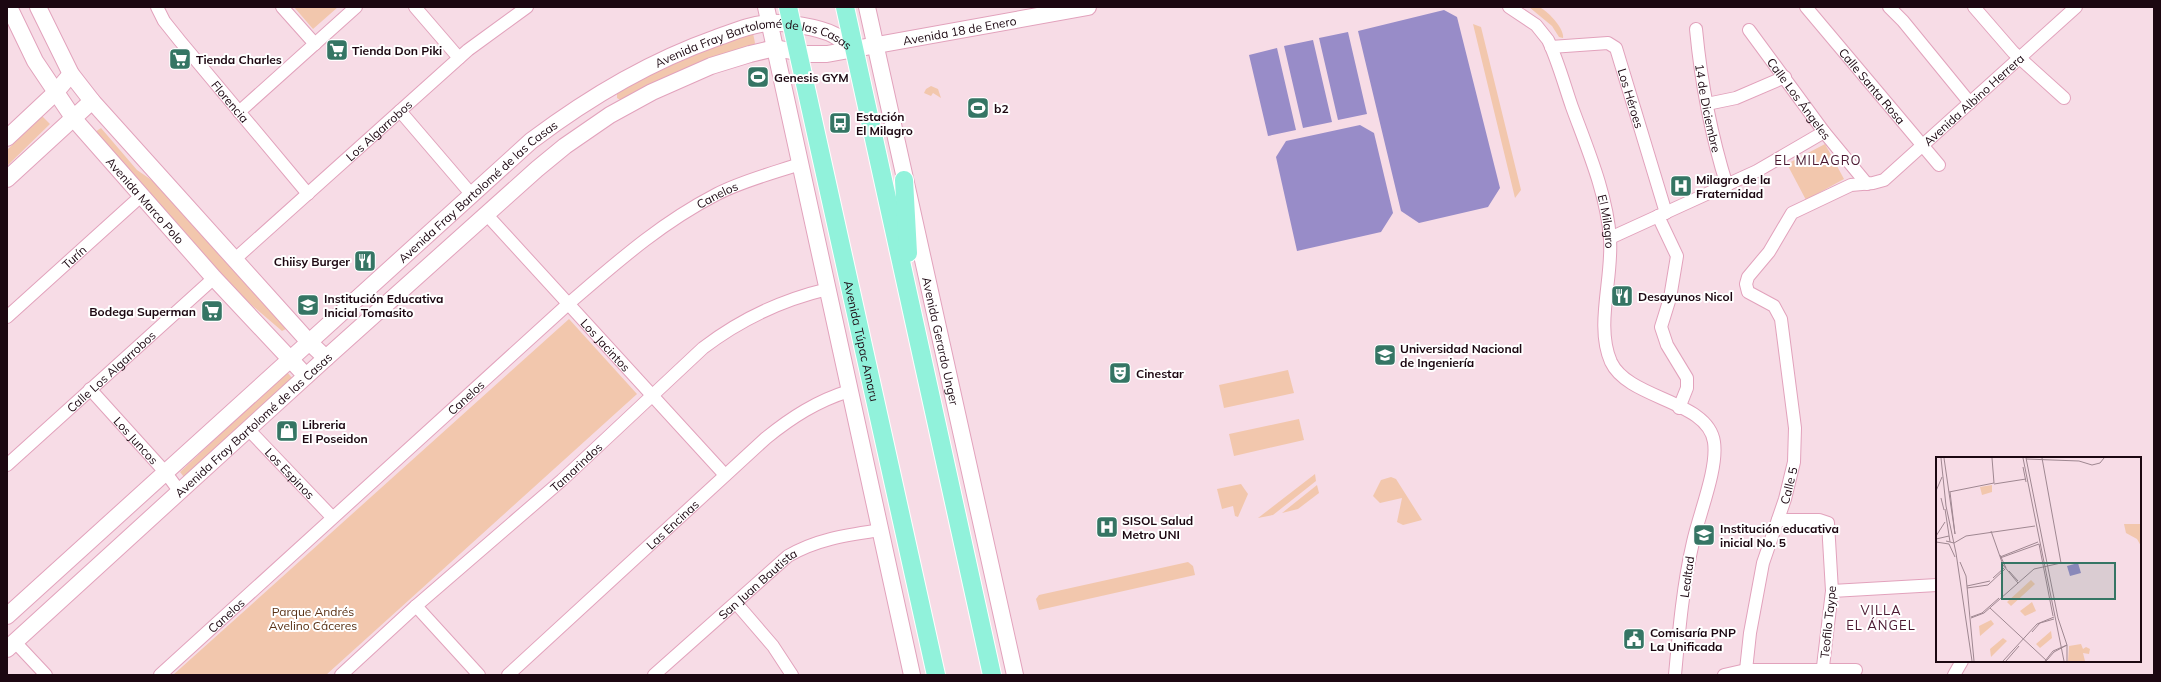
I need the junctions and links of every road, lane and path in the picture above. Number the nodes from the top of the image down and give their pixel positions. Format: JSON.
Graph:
{"nodes":[{"id":1,"x":9,"y":7,"type":"edge"},
{"id":2,"x":38,"y":7,"type":"edge"},
{"id":3,"x":157,"y":7,"type":"edge"},
{"id":4,"x":282,"y":7,"type":"edge"},
{"id":5,"x":356,"y":7,"type":"edge"},
{"id":6,"x":415,"y":7,"type":"edge"},
{"id":7,"x":527,"y":7,"type":"edge"},
{"id":8,"x":766,"y":7,"type":"edge"},
{"id":9,"x":788,"y":7,"type":"edge"},
{"id":10,"x":845,"y":7,"type":"edge"},
{"id":11,"x":867,"y":7,"type":"edge"},
{"id":12,"x":1088,"y":7,"type":"edge"},
{"id":13,"x":1509,"y":7,"type":"edge"},
{"id":14,"x":1806,"y":7,"type":"edge"},
{"id":15,"x":1889,"y":7,"type":"edge"},
{"id":16,"x":1974,"y":7,"type":"edge"},
{"id":17,"x":2069,"y":9,"type":"edge"},
{"id":18,"x":770,"y":23,"type":"junction"},
{"id":19,"x":792,"y":25,"type":"junction"},
{"id":20,"x":1696,"y":29,"type":"dead end"},
{"id":21,"x":1749,"y":30,"type":"dead end"},
{"id":22,"x":315,"y":44,"type":"junction"},
{"id":23,"x":875,"y":45,"type":"junction"},
{"id":24,"x":1552,"y":47,"type":"junction"},
{"id":25,"x":775,"y":48,"type":"junction"},
{"id":26,"x":854,"y":49,"type":"junction"},
{"id":27,"x":798,"y":52,"type":"junction"},
{"id":28,"x":460,"y":58,"type":"junction"},
{"id":29,"x":2019,"y":58,"type":"junction"},
{"id":30,"x":71,"y":74,"type":"junction"},
{"id":31,"x":1785,"y":77,"type":"junction"},
{"id":32,"x":55,"y":93,"type":"junction"},
{"id":33,"x":597,"y":95,"type":"junction"},
{"id":34,"x":2064,"y":98,"type":"dead end"},
{"id":35,"x":92,"y":101,"type":"junction"},
{"id":36,"x":1970,"y":102,"type":"junction"},
{"id":37,"x":1707,"y":104,"type":"junction"},
{"id":38,"x":400,"y":111,"type":"junction"},
{"id":39,"x":239,"y":112,"type":"junction"},
{"id":40,"x":610,"y":115,"type":"junction"},
{"id":41,"x":74,"y":119,"type":"junction"},
{"id":42,"x":1824,"y":132,"type":"junction"},
{"id":43,"x":7,"y":138,"type":"edge"},
{"id":44,"x":1923,"y":145,"type":"junction"},
{"id":45,"x":800,"y":164,"type":"junction"},
{"id":46,"x":1939,"y":165,"type":"dead end"},
{"id":47,"x":7,"y":179,"type":"edge"},
{"id":48,"x":904,"y":180,"type":"junction"},
{"id":49,"x":1867,"y":184,"type":"junction"},
{"id":50,"x":1727,"y":186,"type":"junction"},
{"id":51,"x":308,"y":194,"type":"junction"},
{"id":52,"x":472,"y":195,"type":"junction"},
{"id":53,"x":141,"y":196,"type":"junction"},
{"id":54,"x":1662,"y":214,"type":"junction"},
{"id":55,"x":487,"y":215,"type":"junction"},
{"id":56,"x":1610,"y":238,"type":"junction"},
{"id":57,"x":235,"y":259,"type":"junction"},
{"id":58,"x":214,"y":278,"type":"junction"},
{"id":59,"x":828,"y":289,"type":"junction"},
{"id":60,"x":1769,"y":302,"type":"joint"},
{"id":61,"x":567,"y":304,"type":"junction"},
{"id":62,"x":911,"y":306,"type":"junction"},
{"id":63,"x":7,"y":318,"type":"edge"},
{"id":64,"x":309,"y":342,"type":"junction"},
{"id":65,"x":289,"y":358,"type":"junction"},
{"id":66,"x":326,"y":358,"type":"junction"},
{"id":67,"x":306,"y":376,"type":"junction"},
{"id":68,"x":90,"y":389,"type":"junction"},
{"id":69,"x":849,"y":390,"type":"junction"},
{"id":70,"x":653,"y":396,"type":"junction"},
{"id":71,"x":1679,"y":408,"type":"junction"},
{"id":72,"x":1696,"y":416,"type":"joint"},
{"id":73,"x":248,"y":429,"type":"junction"},
{"id":74,"x":7,"y":465,"type":"edge"},
{"id":75,"x":166,"y":473,"type":"junction"},
{"id":76,"x":725,"y":475,"type":"junction"},
{"id":77,"x":180,"y":492,"type":"junction"},
{"id":78,"x":332,"y":518,"type":"junction"},
{"id":79,"x":1778,"y":520,"type":"junction"},
{"id":80,"x":880,"y":530,"type":"junction"},
{"id":81,"x":1936,"y":585,"type":"edge"},
{"id":82,"x":1832,"y":592,"type":"junction"},
{"id":83,"x":736,"y":603,"type":"junction"},
{"id":84,"x":416,"y":606,"type":"junction"},
{"id":85,"x":7,"y":616,"type":"edge"},
{"id":86,"x":11,"y":646,"type":"edge"},
{"id":87,"x":1961,"y":662,"type":"edge"},
{"id":88,"x":1746,"y":670,"type":"junction"},
{"id":89,"x":1856,"y":670,"type":"dead end"},
{"id":90,"x":1822,"y":672,"type":"edge"},
{"id":91,"x":657,"y":674,"type":"edge"},
{"id":92,"x":46,"y":675,"type":"edge"},
{"id":93,"x":160,"y":675,"type":"edge"},
{"id":94,"x":341,"y":675,"type":"edge"},
{"id":95,"x":478,"y":675,"type":"edge"},
{"id":96,"x":508,"y":675,"type":"edge"},
{"id":97,"x":792,"y":675,"type":"edge"},
{"id":98,"x":912,"y":675,"type":"edge"},
{"id":99,"x":936,"y":675,"type":"edge"},
{"id":100,"x":992,"y":675,"type":"edge"},
{"id":101,"x":1015,"y":675,"type":"edge"},
{"id":102,"x":1675,"y":675,"type":"edge"},
{"id":103,"x":1724,"y":675,"type":"edge"},
{"id":104,"x":1954,"y":675,"type":"edge"}],
"edges":[{"from":1,"to":32,"type":"street","name":"Avenida Marco Polo"},
{"from":2,"to":30,"type":"street","name":"Avenida Marco Polo"},
{"from":3,"to":39,"type":"street","name":"Florencia"},
{"from":4,"to":22,"type":"street"},
{"from":5,"to":22,"type":"street"},
{"from":6,"to":28,"type":"street"},
{"from":7,"to":28,"type":"street","name":"Los Algarrobos"},
{"from":8,"to":18,"type":"street"},
{"from":9,"to":19,"type":"main road","name":"Avenida Túpac Amaru"},
{"from":10,"to":26,"type":"main road"},
{"from":11,"to":23,"type":"street","name":"Avenida Gerardo Unger"},
{"from":12,"to":23,"type":"street","name":"Avenida 18 de Enero"},
{"from":13,"to":24,"type":"street","name":"El Milagro"},
{"from":14,"to":44,"type":"street","name":"Calle Santa Rosa"},
{"from":15,"to":36,"type":"street"},
{"from":16,"to":29,"type":"street"},
{"from":17,"to":29,"type":"street","name":"Avenida Albino Herrera"},
{"from":18,"to":19,"type":"street","name":"Avenida Fray Bartolomé de las Casas"},
{"from":18,"to":25,"type":"street"},
{"from":18,"to":33,"type":"street","name":"Avenida Fray Bartolomé de las Casas"},
{"from":19,"to":26,"type":"street","name":"Avenida Fray Bartolomé de las Casas"},
{"from":19,"to":27,"type":"main road","name":"Avenida Túpac Amaru"},
{"from":20,"to":37,"type":"street","name":"14 de Diciembre"},
{"from":21,"to":31,"type":"street","name":"Calle Los Ángeles"},
{"from":22,"to":39,"type":"street"},
{"from":23,"to":26,"type":"street","name":"Avenida 18 de Enero"},
{"from":23,"to":48,"type":"street","name":"Avenida Gerardo Unger"},
{"from":24,"to":54,"type":"street","name":"Los Héroes"},
{"from":24,"to":56,"type":"street","name":"El Milagro"},
{"from":25,"to":27,"type":"street","name":"Avenida Fray Bartolomé de las Casas"},
{"from":25,"to":40,"type":"street","name":"Avenida Fray Bartolomé de las Casas"},
{"from":25,"to":45,"type":"street"},
{"from":26,"to":27,"type":"street","name":"Avenida Fray Bartolomé de las Casas"},
{"from":26,"to":62,"type":"main road"},
{"from":27,"to":99,"type":"main road","name":"Avenida Túpac Amaru"},
{"from":28,"to":38,"type":"street","name":"Los Algarrobos"},
{"from":29,"to":34,"type":"street"},
{"from":29,"to":36,"type":"street","name":"Avenida Albino Herrera"},
{"from":30,"to":32,"type":"street"},
{"from":30,"to":35,"type":"street","name":"Avenida Marco Polo"},
{"from":31,"to":37,"type":"street"},
{"from":31,"to":42,"type":"street","name":"Calle Los Ángeles"},
{"from":32,"to":41,"type":"street","name":"Avenida Marco Polo"},
{"from":32,"to":43,"type":"street"},
{"from":33,"to":40,"type":"street"},
{"from":33,"to":52,"type":"street","name":"Avenida Fray Bartolomé de las Casas"},
{"from":35,"to":41,"type":"street"},
{"from":35,"to":57,"type":"street","name":"Avenida Marco Polo"},
{"from":36,"to":44,"type":"street","name":"Avenida Albino Herrera"},
{"from":37,"to":50,"type":"street","name":"14 de Diciembre"},
{"from":38,"to":51,"type":"street","name":"Los Algarrobos"},
{"from":38,"to":52,"type":"street"},
{"from":39,"to":51,"type":"street","name":"Florencia"},
{"from":40,"to":55,"type":"street","name":"Avenida Fray Bartolomé de las Casas"},
{"from":41,"to":47,"type":"street"},
{"from":41,"to":53,"type":"street","name":"Avenida Marco Polo"},
{"from":42,"to":49,"type":"street","name":"Calle Los Ángeles"},
{"from":42,"to":50,"type":"street"},
{"from":44,"to":46,"type":"street","name":"Calle Santa Rosa"},
{"from":44,"to":49,"type":"street","name":"Avenida Albino Herrera"},
{"from":45,"to":59,"type":"street"},
{"from":45,"to":61,"type":"street","name":"Canelos"},
{"from":48,"to":62,"type":"main road"},
{"from":48,"to":101,"type":"street","name":"Avenida Gerardo Unger"},
{"from":49,"to":60,"type":"street","name":"Avenida Albino Herrera"},
{"from":50,"to":54,"type":"street"},
{"from":51,"to":57,"type":"street","name":"Los Algarrobos"},
{"from":52,"to":64,"type":"street","name":"Avenida Fray Bartolomé de las Casas"},
{"from":53,"to":58,"type":"street","name":"Avenida Marco Polo"},
{"from":53,"to":63,"type":"street","name":"Turín"},
{"from":54,"to":56,"type":"street"},
{"from":54,"to":71,"type":"street","name":"Los Héroes"},
{"from":55,"to":61,"type":"street","name":"Los Jacintos"},
{"from":55,"to":66,"type":"street","name":"Avenida Fray Bartolomé de las Casas"},
{"from":56,"to":71,"type":"street","name":"El Milagro"},
{"from":57,"to":64,"type":"street","name":"Avenida Marco Polo"},
{"from":58,"to":65,"type":"street","name":"Avenida Marco Polo"},
{"from":58,"to":68,"type":"street","name":"Calle Los Algarrobos"},
{"from":59,"to":69,"type":"street"},
{"from":59,"to":70,"type":"street","name":"Tamarindos"},
{"from":60,"to":79,"type":"street","name":"Calle 5"},
{"from":61,"to":70,"type":"street","name":"Los Jacintos"},
{"from":61,"to":78,"type":"street","name":"Canelos"},
{"from":62,"to":100,"type":"main road"},
{"from":64,"to":65,"type":"street","name":"Avenida Fray Bartolomé de las Casas"},
{"from":64,"to":66,"type":"street","name":"Avenida Marco Polo"},
{"from":65,"to":67,"type":"street","name":"Avenida Marco Polo"},
{"from":65,"to":75,"type":"street","name":"Avenida Fray Bartolomé de las Casas"},
{"from":66,"to":67,"type":"street","name":"Avenida Fray Bartolomé de las Casas"},
{"from":67,"to":73,"type":"street","name":"Avenida Fray Bartolomé de las Casas"},
{"from":68,"to":74,"type":"street","name":"Calle Los Algarrobos"},
{"from":68,"to":75,"type":"street","name":"Los Juncos"},
{"from":69,"to":76,"type":"street","name":"Las Encinas"},
{"from":69,"to":80,"type":"street"},
{"from":70,"to":76,"type":"street","name":"Los Jacintos"},
{"from":70,"to":84,"type":"street","name":"Tamarindos"},
{"from":71,"to":72,"type":"street","name":"El Milagro"},
{"from":72,"to":102,"type":"street","name":"Lealtad"},
{"from":73,"to":77,"type":"street","name":"Avenida Fray Bartolomé de las Casas"},
{"from":73,"to":78,"type":"street","name":"Los Espinos"},
{"from":75,"to":77,"type":"street","name":"Los Juncos"},
{"from":75,"to":85,"type":"street","name":"Avenida Fray Bartolomé de las Casas"},
{"from":76,"to":96,"type":"street","name":"Las Encinas"},
{"from":77,"to":86,"type":"street","name":"Avenida Fray Bartolomé de las Casas"},
{"from":78,"to":93,"type":"street","name":"Canelos"},
{"from":79,"to":82,"type":"street","name":"Teofilo Taype"},
{"from":79,"to":88,"type":"street","name":"Calle 5"},
{"from":80,"to":83,"type":"street","name":"San Juan Bautista"},
{"from":80,"to":98,"type":"street"},
{"from":81,"to":82,"type":"street"},
{"from":82,"to":90,"type":"street","name":"Teofilo Taype"},
{"from":83,"to":91,"type":"street","name":"San Juan Bautista"},
{"from":83,"to":97,"type":"street"},
{"from":84,"to":94,"type":"street","name":"Tamarindos"},
{"from":84,"to":95,"type":"street"},
{"from":86,"to":92,"type":"street"},
{"from":87,"to":104,"type":"street"},
{"from":88,"to":90,"type":"street"},
{"from":88,"to":103,"type":"street"},
{"from":89,"to":90,"type":"street"}]}
